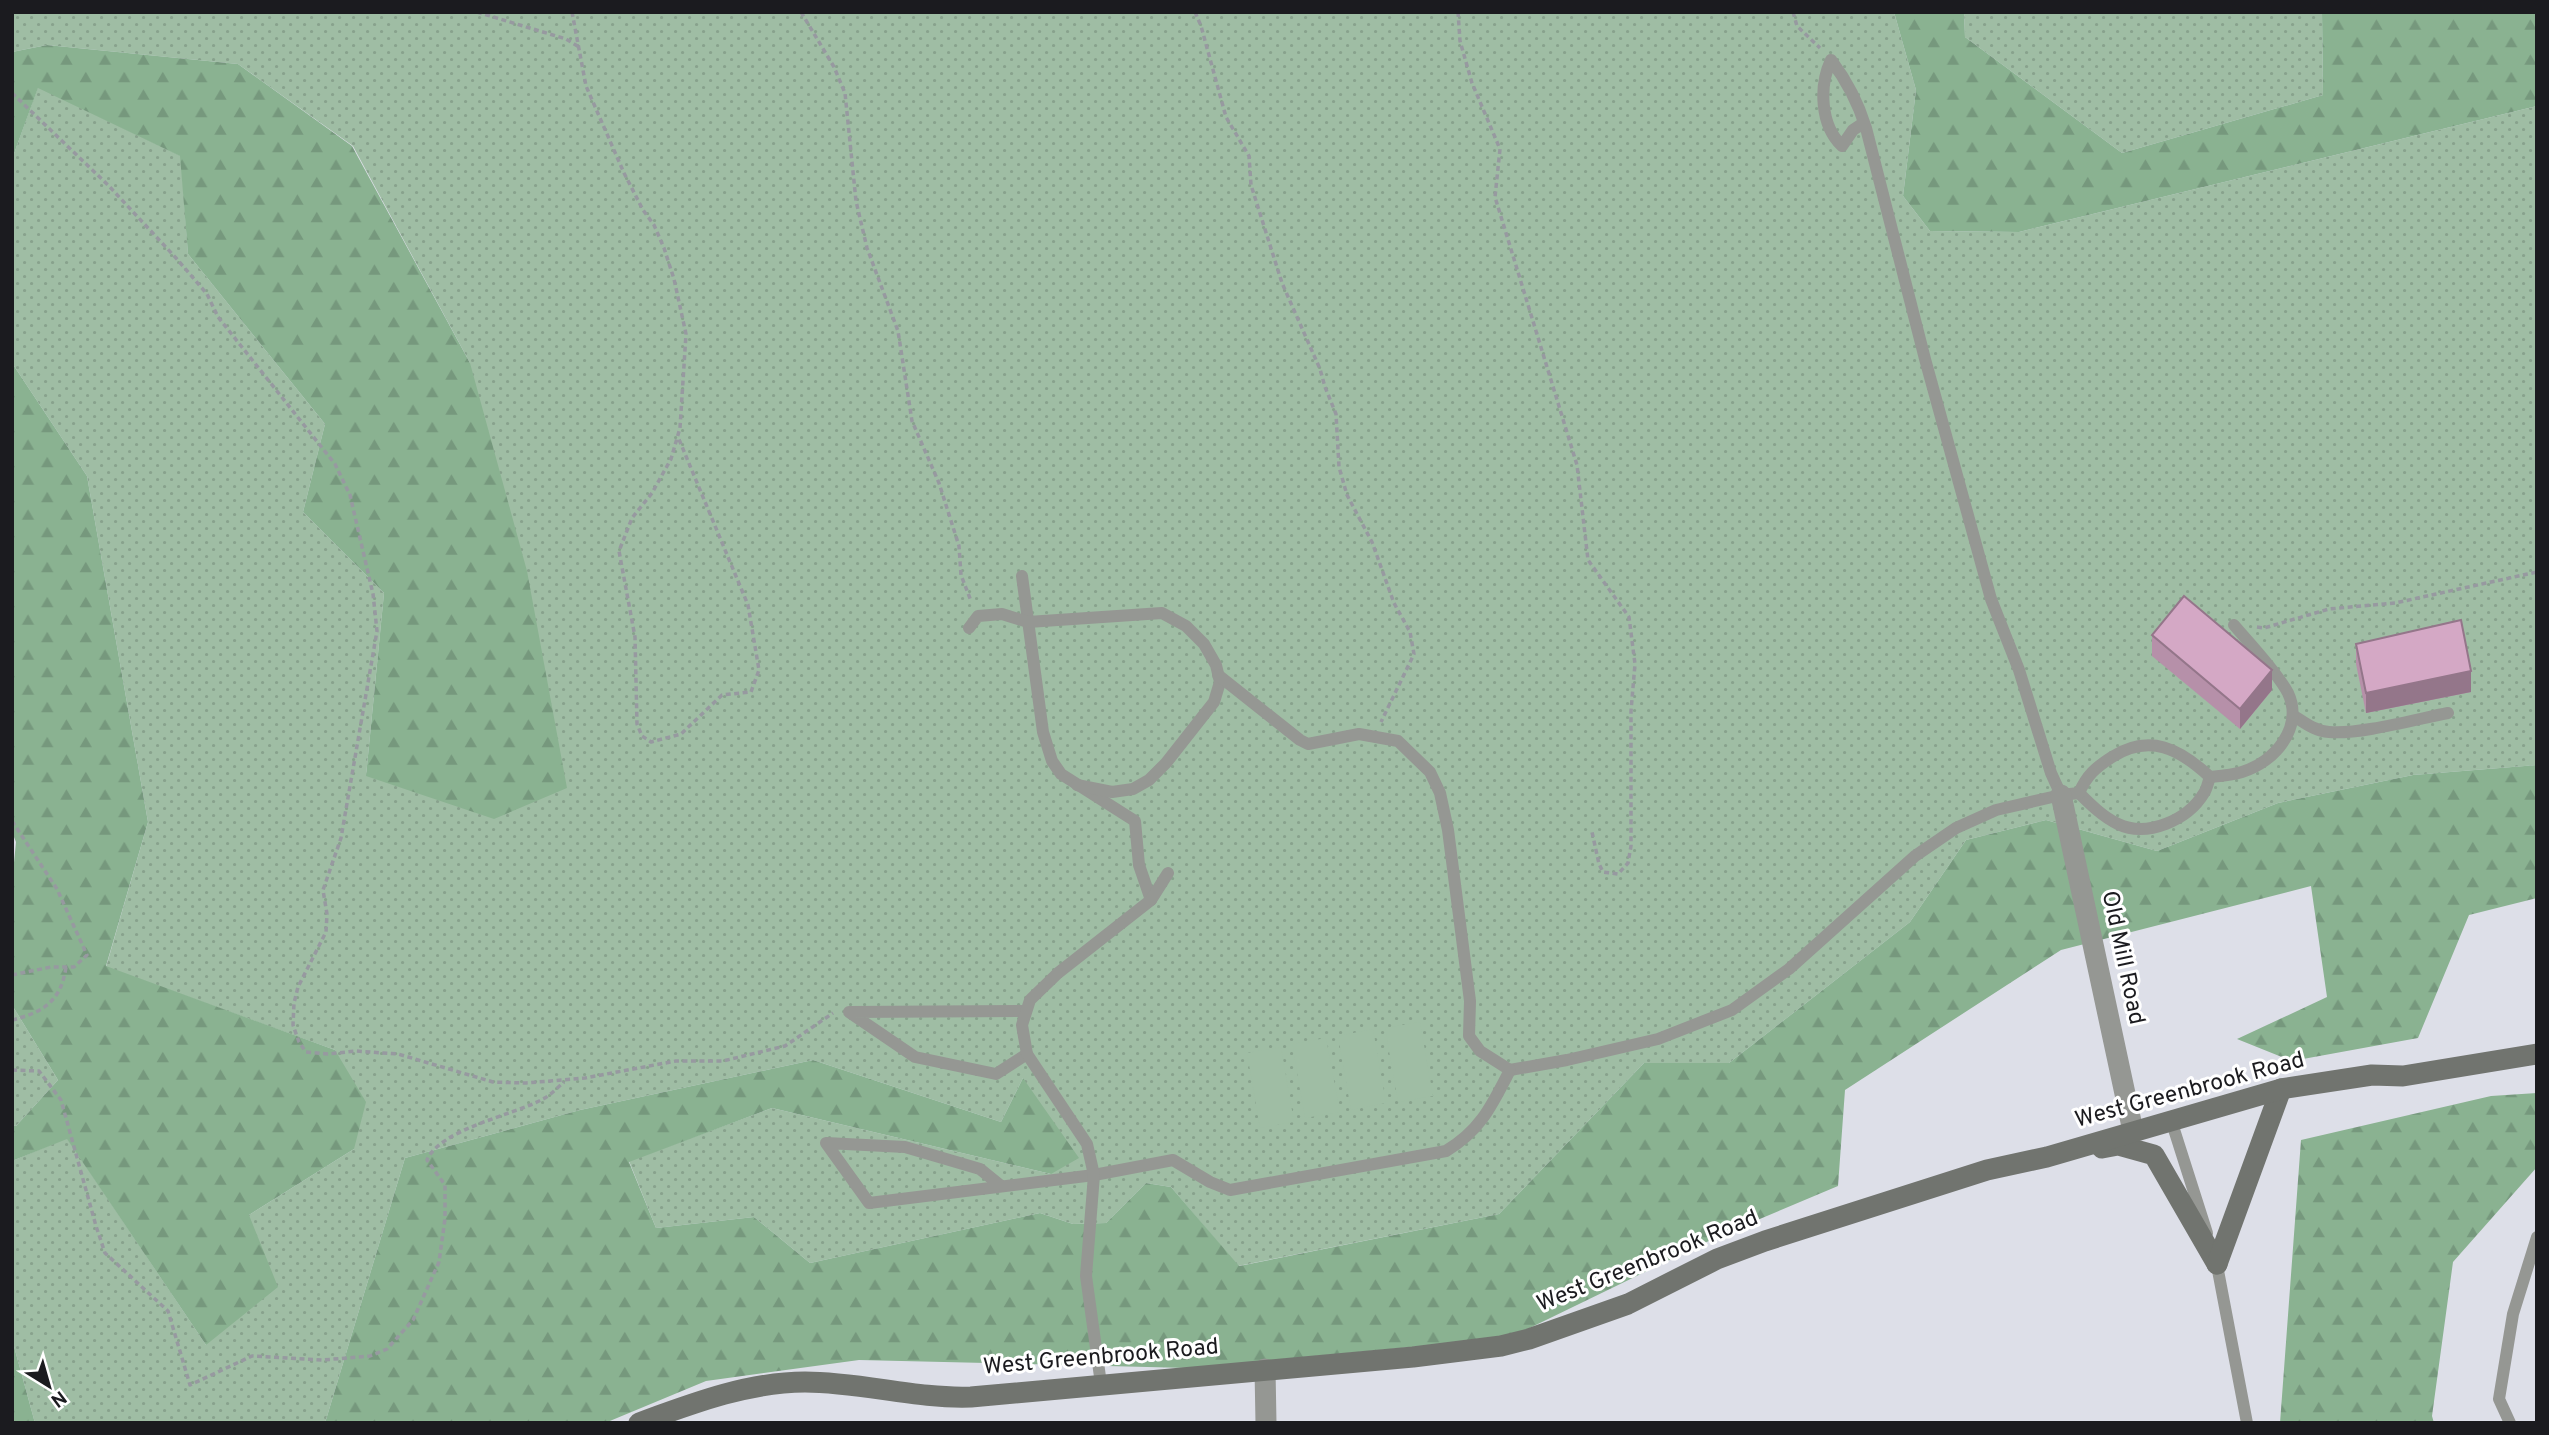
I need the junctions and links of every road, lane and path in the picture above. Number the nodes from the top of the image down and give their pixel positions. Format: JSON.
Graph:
{"nodes":[{"id":1,"x":477,"y":12,"type":"edge"},
{"id":2,"x":572,"y":12,"type":"edge"},
{"id":3,"x":801,"y":12,"type":"edge"},
{"id":4,"x":1195,"y":12,"type":"edge"},
{"id":5,"x":1458,"y":12,"type":"edge"},
{"id":6,"x":1793,"y":12,"type":"edge"},
{"id":7,"x":579,"y":47,"type":"junction"},
{"id":8,"x":1831,"y":60,"type":"junction"},
{"id":9,"x":12,"y":93,"type":"edge"},
{"id":10,"x":1866,"y":128,"type":"junction"},
{"id":11,"x":678,"y":437,"type":"junction"},
{"id":12,"x":2537,"y":572,"type":"edge"},
{"id":13,"x":1022,"y":576,"type":"dead end"},
{"id":14,"x":978,"y":615,"type":"junction"},
{"id":15,"x":1028,"y":622,"type":"junction"},
{"id":16,"x":2234,"y":625,"type":"joint"},
{"id":17,"x":969,"y":628,"type":"dead end"},
{"id":18,"x":1218,"y":675,"type":"junction"},
{"id":19,"x":2448,"y":713,"type":"dead end"},
{"id":20,"x":2294,"y":716,"type":"junction"},
{"id":21,"x":1374,"y":736,"type":"junction"},
{"id":22,"x":2210,"y":777,"type":"junction"},
{"id":23,"x":1077,"y":785,"type":"junction"},
{"id":24,"x":2070,"y":794,"type":"junction"},
{"id":25,"x":12,"y":821,"type":"edge"},
{"id":26,"x":1592,"y":832,"type":"dead end"},
{"id":27,"x":1168,"y":873,"type":"dead end"},
{"id":28,"x":1151,"y":900,"type":"junction"},
{"id":29,"x":66,"y":967,"type":"junction"},
{"id":30,"x":12,"y":975,"type":"edge"},
{"id":31,"x":837,"y":1010,"type":"dead end"},
{"id":32,"x":1026,"y":1011,"type":"junction"},
{"id":33,"x":12,"y":1020,"type":"edge"},
{"id":34,"x":1027,"y":1054,"type":"junction"},
{"id":35,"x":2537,"y":1054,"type":"edge"},
{"id":36,"x":12,"y":1070,"type":"edge"},
{"id":37,"x":1510,"y":1070,"type":"junction"},
{"id":38,"x":566,"y":1080,"type":"junction"},
{"id":39,"x":2281,"y":1089,"type":"junction"},
{"id":40,"x":2171,"y":1120,"type":"junction"},
{"id":41,"x":2133,"y":1131,"type":"junction"},
{"id":42,"x":2046,"y":1157,"type":"junction"},
{"id":43,"x":1094,"y":1175,"type":"junction"},
{"id":44,"x":1001,"y":1186,"type":"junction"},
{"id":45,"x":2537,"y":1237,"type":"edge"},
{"id":46,"x":2217,"y":1264,"type":"junction"},
{"id":47,"x":1265,"y":1370,"type":"junction"},
{"id":48,"x":1101,"y":1384,"type":"junction"},
{"id":49,"x":639,"y":1423,"type":"edge"},
{"id":50,"x":1266,"y":1423,"type":"edge"},
{"id":51,"x":2247,"y":1423,"type":"edge"},
{"id":52,"x":2510,"y":1423,"type":"edge"}],
"edges":[{"from":1,"to":7,"type":"path"},
{"from":2,"to":7,"type":"path"},
{"from":3,"to":14,"type":"path"},
{"from":4,"to":21,"type":"path"},
{"from":5,"to":26,"type":"path"},
{"from":6,"to":8,"type":"path"},
{"from":7,"to":11,"type":"path"},
{"from":8,"to":10,"type":"lane"},
{"from":8,"to":10,"type":"lane"},
{"from":9,"to":38,"type":"path"},
{"from":10,"to":24,"type":"lane"},
{"from":11,"to":11,"type":"path"},
{"from":12,"to":16,"type":"path"},
{"from":13,"to":15,"type":"lane"},
{"from":14,"to":15,"type":"lane"},
{"from":14,"to":17,"type":"lane"},
{"from":15,"to":18,"type":"lane"},
{"from":15,"to":23,"type":"lane"},
{"from":16,"to":20,"type":"lane"},
{"from":18,"to":21,"type":"lane"},
{"from":18,"to":23,"type":"lane"},
{"from":19,"to":20,"type":"lane"},
{"from":20,"to":22,"type":"lane"},
{"from":21,"to":37,"type":"lane"},
{"from":22,"to":24,"type":"lane"},
{"from":22,"to":24,"type":"lane"},
{"from":23,"to":28,"type":"lane"},
{"from":24,"to":37,"type":"lane"},
{"from":24,"to":41,"type":"street","name":"Old Mill Road"},
{"from":25,"to":29,"type":"path"},
{"from":27,"to":28,"type":"lane"},
{"from":28,"to":32,"type":"lane"},
{"from":29,"to":30,"type":"path"},
{"from":29,"to":33,"type":"path"},
{"from":31,"to":38,"type":"path"},
{"from":32,"to":34,"type":"lane"},
{"from":32,"to":34,"type":"lane"},
{"from":34,"to":43,"type":"lane"},
{"from":35,"to":39,"type":"street","name":"West Greenbrook Road"},
{"from":36,"to":38,"type":"path"},
{"from":37,"to":43,"type":"lane"},
{"from":39,"to":40,"type":"street","name":"West Greenbrook Road"},
{"from":39,"to":46,"type":"street"},
{"from":40,"to":41,"type":"street","name":"West Greenbrook Road"},
{"from":40,"to":46,"type":"lane"},
{"from":41,"to":42,"type":"street","name":"West Greenbrook Road"},
{"from":42,"to":46,"type":"street"},
{"from":42,"to":47,"type":"street","name":"West Greenbrook Road"},
{"from":43,"to":44,"type":"lane"},
{"from":43,"to":48,"type":"lane"},
{"from":44,"to":44,"type":"lane"},
{"from":45,"to":52,"type":"lane"},
{"from":46,"to":51,"type":"lane"},
{"from":47,"to":48,"type":"street","name":"West Greenbrook Road"},
{"from":47,"to":50,"type":"street"},
{"from":48,"to":49,"type":"street","name":"West Greenbrook Road"}]}
